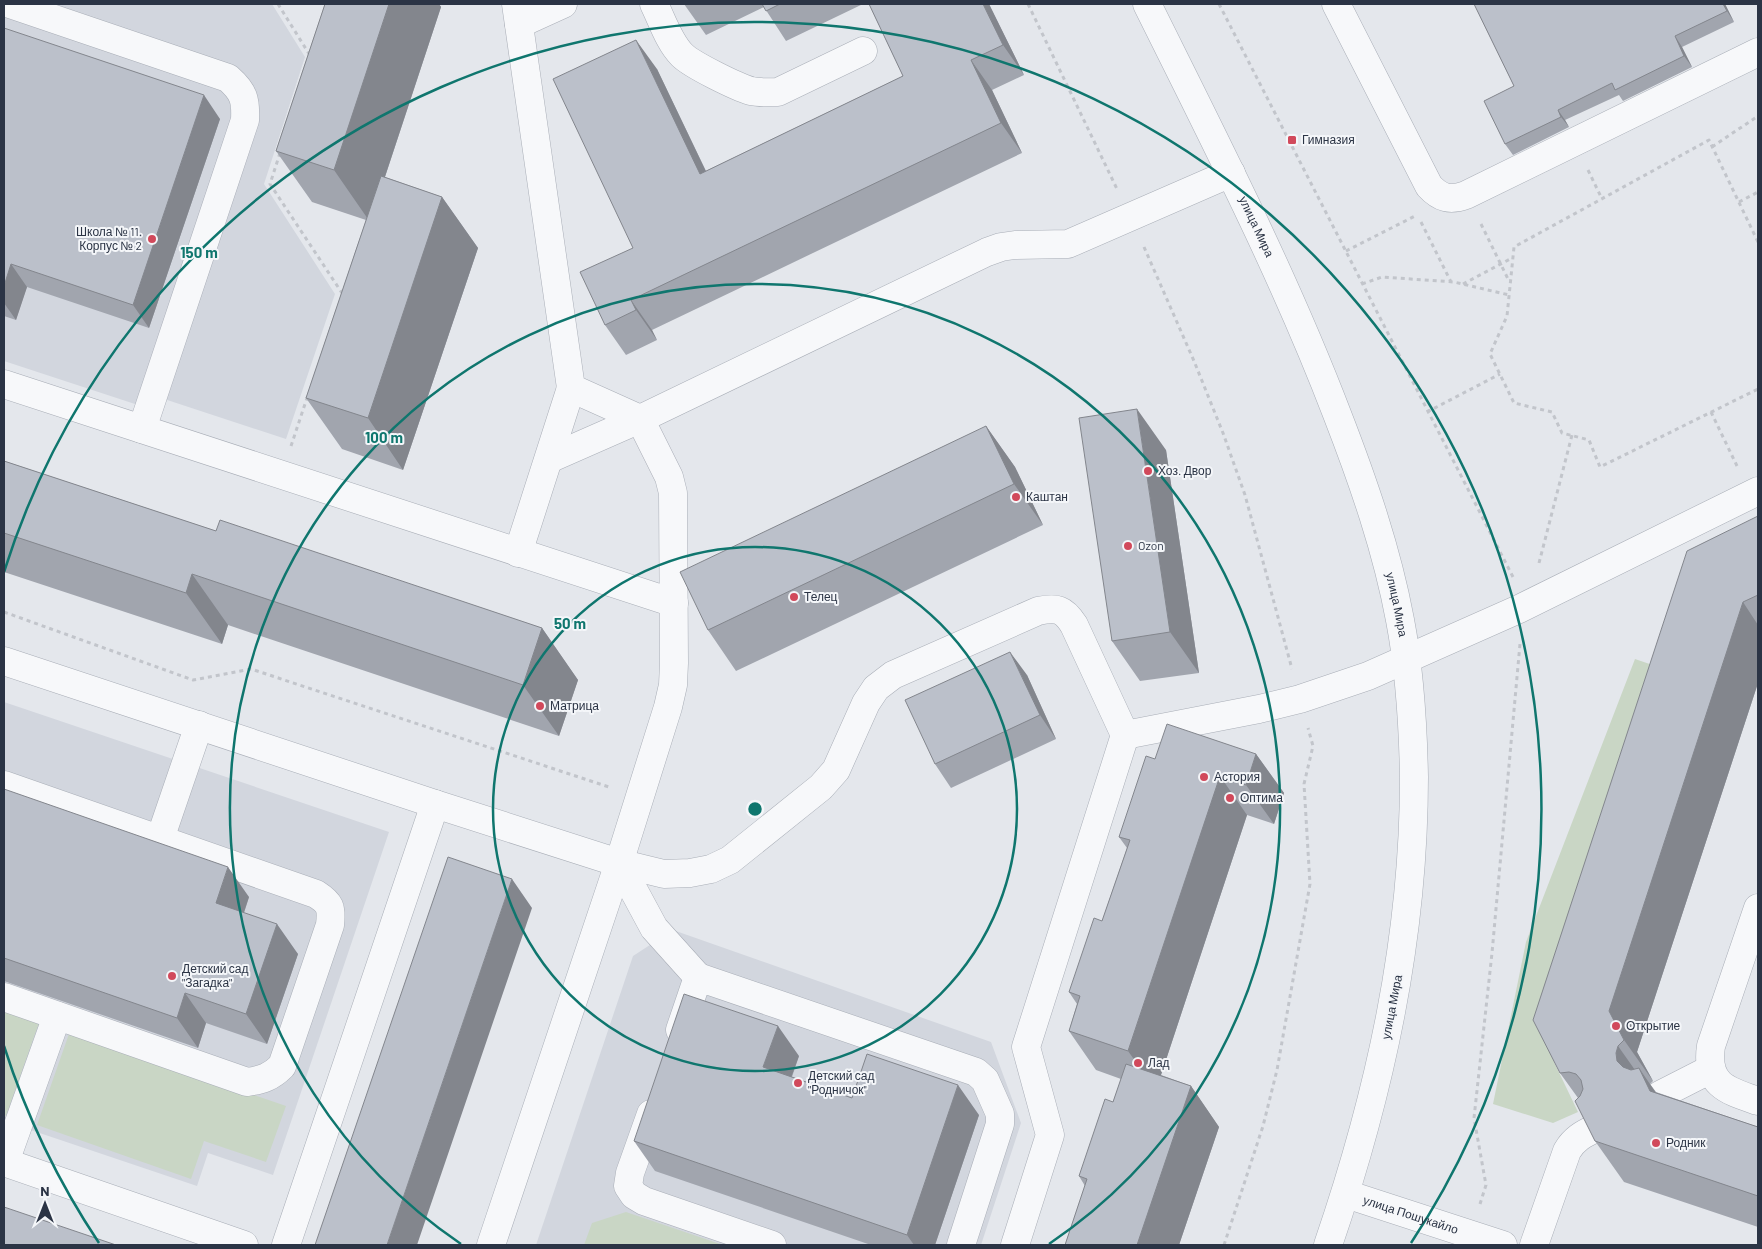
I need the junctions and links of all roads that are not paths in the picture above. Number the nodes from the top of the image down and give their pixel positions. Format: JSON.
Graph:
{"nodes":[{"id":1,"x":10,"y":4,"type":"edge"},
{"id":2,"x":563,"y":4,"type":"edge"},
{"id":3,"x":654,"y":4,"type":"edge"},
{"id":4,"x":1147,"y":4,"type":"edge"},
{"id":5,"x":1336,"y":4,"type":"edge"},
{"id":6,"x":518,"y":14,"type":"edge"},
{"id":7,"x":863,"y":51,"type":"dead end"},
{"id":8,"x":1758,"y":52,"type":"edge"},
{"id":9,"x":1230,"y":173,"type":"junction"},
{"id":10,"x":4,"y":384,"type":"edge"},
{"id":11,"x":571,"y":388,"type":"junction"},
{"id":12,"x":640,"y":419,"type":"junction"},
{"id":13,"x":142,"y":429,"type":"junction"},
{"id":14,"x":549,"y":459,"type":"junction"},
{"id":15,"x":1754,"y":493,"type":"edge"},
{"id":16,"x":518,"y":553,"type":"junction"},
{"id":17,"x":674,"y":603,"type":"junction"},
{"id":18,"x":1407,"y":659,"type":"junction"},
{"id":19,"x":4,"y":661,"type":"edge"},
{"id":20,"x":199,"y":725,"type":"junction"},
{"id":21,"x":1125,"y":735,"type":"junction"},
{"id":22,"x":4,"y":785,"type":"edge"},
{"id":23,"x":435,"y":804,"type":"junction"},
{"id":24,"x":160,"y":839,"type":"junction"},
{"id":25,"x":620,"y":863,"type":"junction"},
{"id":26,"x":1758,"y":908,"type":"edge"},
{"id":27,"x":698,"y":977,"type":"junction"},
{"id":28,"x":4,"y":998,"type":"edge"},
{"id":29,"x":57,"y":1016,"type":"junction"},
{"id":30,"x":672,"y":1052,"type":"edge"},
{"id":31,"x":1711,"y":1069,"type":"junction"},
{"id":32,"x":659,"y":1089,"type":"edge"},
{"id":33,"x":1660,"y":1095,"type":"edge"},
{"id":34,"x":1758,"y":1101,"type":"edge"},
{"id":35,"x":1596,"y":1128,"type":"edge"},
{"id":36,"x":5,"y":1162,"type":"edge"},
{"id":37,"x":1346,"y":1194,"type":"junction"},
{"id":38,"x":244,"y":1245,"type":"edge"},
{"id":39,"x":286,"y":1245,"type":"edge"},
{"id":40,"x":491,"y":1245,"type":"edge"},
{"id":41,"x":772,"y":1245,"type":"edge"},
{"id":42,"x":961,"y":1245,"type":"edge"},
{"id":43,"x":1015,"y":1245,"type":"edge"},
{"id":44,"x":1328,"y":1245,"type":"edge"},
{"id":45,"x":1503,"y":1245,"type":"edge"},
{"id":46,"x":1534,"y":1245,"type":"edge"}],
"edges":[{"from":1,"to":13,"type":"street"},
{"from":2,"to":6,"type":"street"},
{"from":3,"to":7,"type":"street"},
{"from":4,"to":9,"type":"street","name":"улица Мира"},
{"from":5,"to":8,"type":"street"},
{"from":6,"to":11,"type":"street"},
{"from":9,"to":12,"type":"street"},
{"from":9,"to":18,"type":"street","name":"улица Мира"},
{"from":10,"to":13,"type":"street"},
{"from":11,"to":12,"type":"street"},
{"from":11,"to":14,"type":"street"},
{"from":12,"to":14,"type":"street"},
{"from":12,"to":17,"type":"street"},
{"from":13,"to":16,"type":"street"},
{"from":14,"to":16,"type":"street"},
{"from":15,"to":18,"type":"street"},
{"from":16,"to":17,"type":"street"},
{"from":17,"to":25,"type":"street"},
{"from":18,"to":21,"type":"street"},
{"from":18,"to":37,"type":"street","name":"улица Мира"},
{"from":19,"to":20,"type":"street"},
{"from":20,"to":23,"type":"street"},
{"from":20,"to":24,"type":"street"},
{"from":21,"to":25,"type":"street"},
{"from":21,"to":43,"type":"street"},
{"from":22,"to":24,"type":"street"},
{"from":23,"to":25,"type":"street"},
{"from":23,"to":39,"type":"street"},
{"from":24,"to":29,"type":"street"},
{"from":25,"to":27,"type":"street"},
{"from":25,"to":40,"type":"street"},
{"from":26,"to":31,"type":"street"},
{"from":27,"to":30,"type":"street"},
{"from":27,"to":42,"type":"street"},
{"from":28,"to":29,"type":"street"},
{"from":29,"to":36,"type":"street"},
{"from":31,"to":33,"type":"street"},
{"from":31,"to":34,"type":"street"},
{"from":32,"to":41,"type":"street"},
{"from":35,"to":46,"type":"street"},
{"from":36,"to":38,"type":"street"},
{"from":37,"to":44,"type":"street","name":"улица Мира"},
{"from":37,"to":45,"type":"street","name":"улица Пошукайло"}]}
